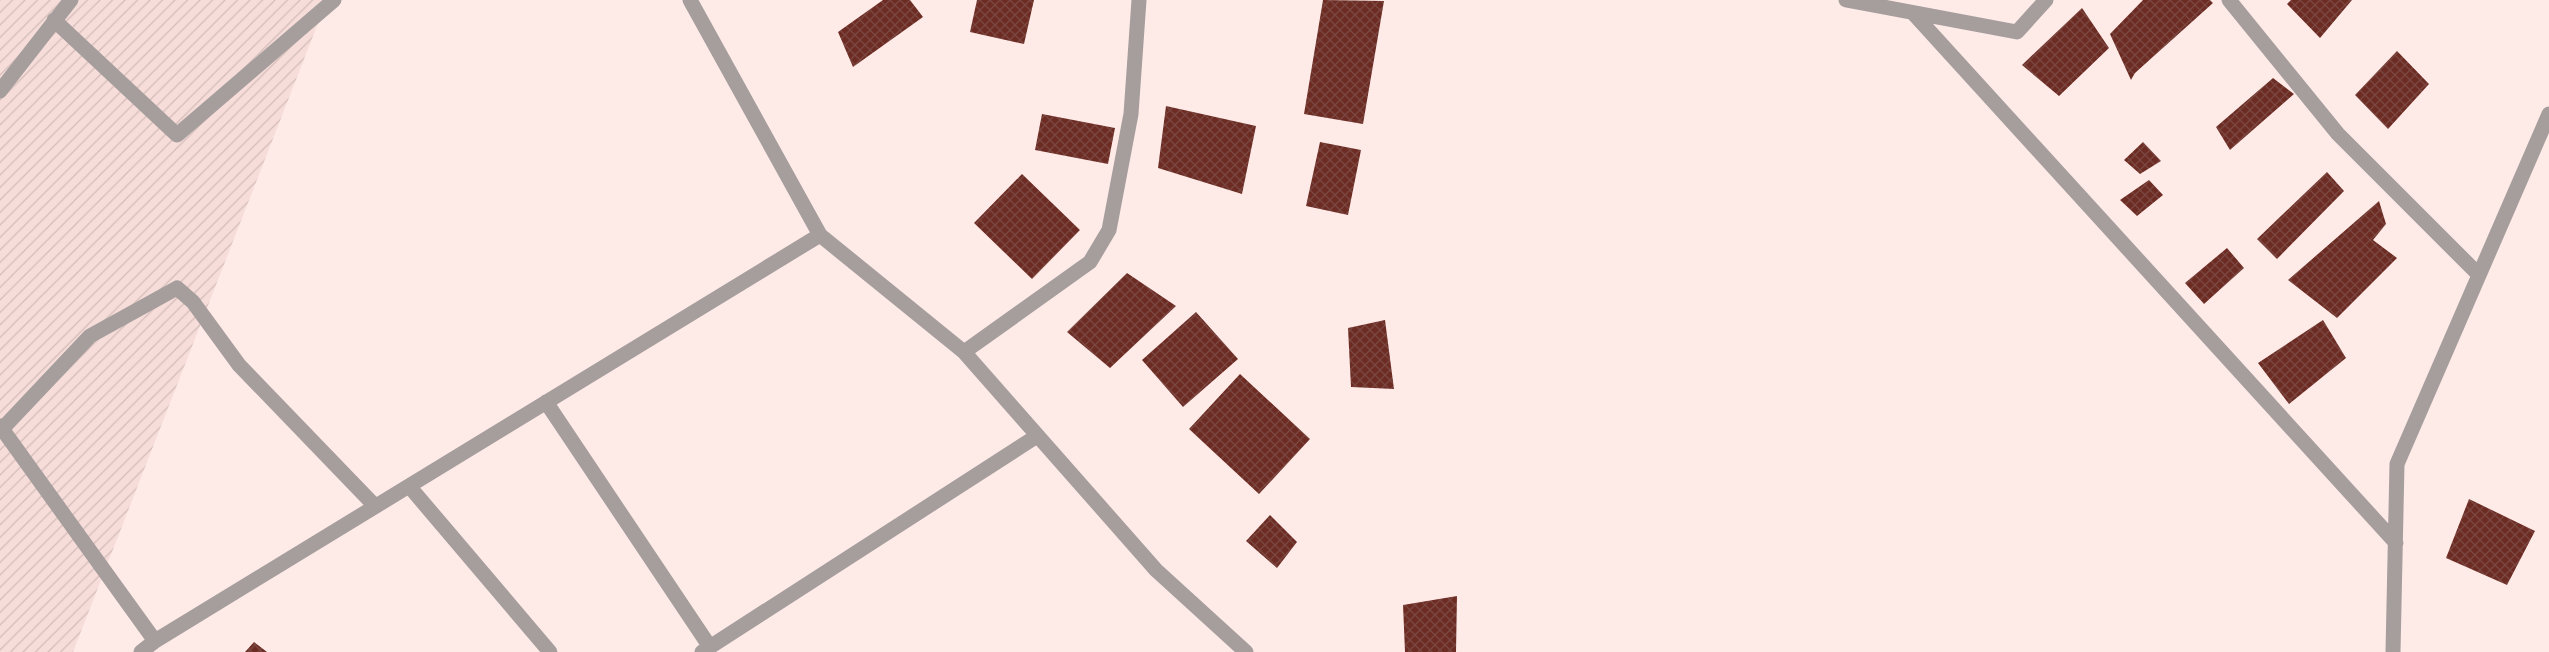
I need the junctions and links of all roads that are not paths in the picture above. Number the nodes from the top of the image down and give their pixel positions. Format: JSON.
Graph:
{"nodes":[{"id":1,"x":71,"y":0,"type":"edge"},
{"id":2,"x":334,"y":0,"type":"edge"},
{"id":3,"x":690,"y":0,"type":"edge"},
{"id":4,"x":1139,"y":0,"type":"edge"},
{"id":5,"x":1846,"y":0,"type":"edge"},
{"id":6,"x":2046,"y":0,"type":"edge"},
{"id":7,"x":2229,"y":0,"type":"edge"},
{"id":8,"x":1913,"y":13,"type":"junction"},
{"id":9,"x":54,"y":20,"type":"junction"},
{"id":10,"x":0,"y":91,"type":"edge"},
{"id":11,"x":2549,"y":114,"type":"edge"},
{"id":12,"x":820,"y":235,"type":"junction"},
{"id":13,"x":2479,"y":275,"type":"junction"},
{"id":14,"x":964,"y":352,"type":"junction"},
{"id":15,"x":546,"y":402,"type":"junction"},
{"id":16,"x":2,"y":427,"type":"edge"},
{"id":17,"x":1037,"y":436,"type":"junction"},
{"id":18,"x":409,"y":486,"type":"junction"},
{"id":19,"x":375,"y":506,"type":"junction"},
{"id":20,"x":2396,"y":543,"type":"junction"},
{"id":21,"x":155,"y":641,"type":"junction"},
{"id":22,"x":706,"y":649,"type":"edge"},
{"id":23,"x":141,"y":652,"type":"edge"},
{"id":24,"x":550,"y":652,"type":"edge"},
{"id":25,"x":1246,"y":652,"type":"edge"},
{"id":26,"x":2393,"y":652,"type":"edge"}],
"edges":[{"from":1,"to":9,"type":"street"},
{"from":2,"to":9,"type":"street"},
{"from":3,"to":12,"type":"street"},
{"from":4,"to":14,"type":"street"},
{"from":5,"to":8,"type":"street"},
{"from":6,"to":8,"type":"street"},
{"from":7,"to":13,"type":"street"},
{"from":8,"to":20,"type":"street"},
{"from":9,"to":10,"type":"street"},
{"from":11,"to":13,"type":"street"},
{"from":12,"to":14,"type":"street"},
{"from":12,"to":15,"type":"street"},
{"from":13,"to":20,"type":"street"},
{"from":14,"to":17,"type":"street"},
{"from":15,"to":18,"type":"street"},
{"from":15,"to":22,"type":"street"},
{"from":16,"to":19,"type":"street"},
{"from":16,"to":21,"type":"street"},
{"from":17,"to":22,"type":"street"},
{"from":17,"to":25,"type":"street"},
{"from":18,"to":19,"type":"street"},
{"from":18,"to":24,"type":"street"},
{"from":19,"to":21,"type":"street"},
{"from":20,"to":26,"type":"street"},
{"from":21,"to":23,"type":"street"}]}
